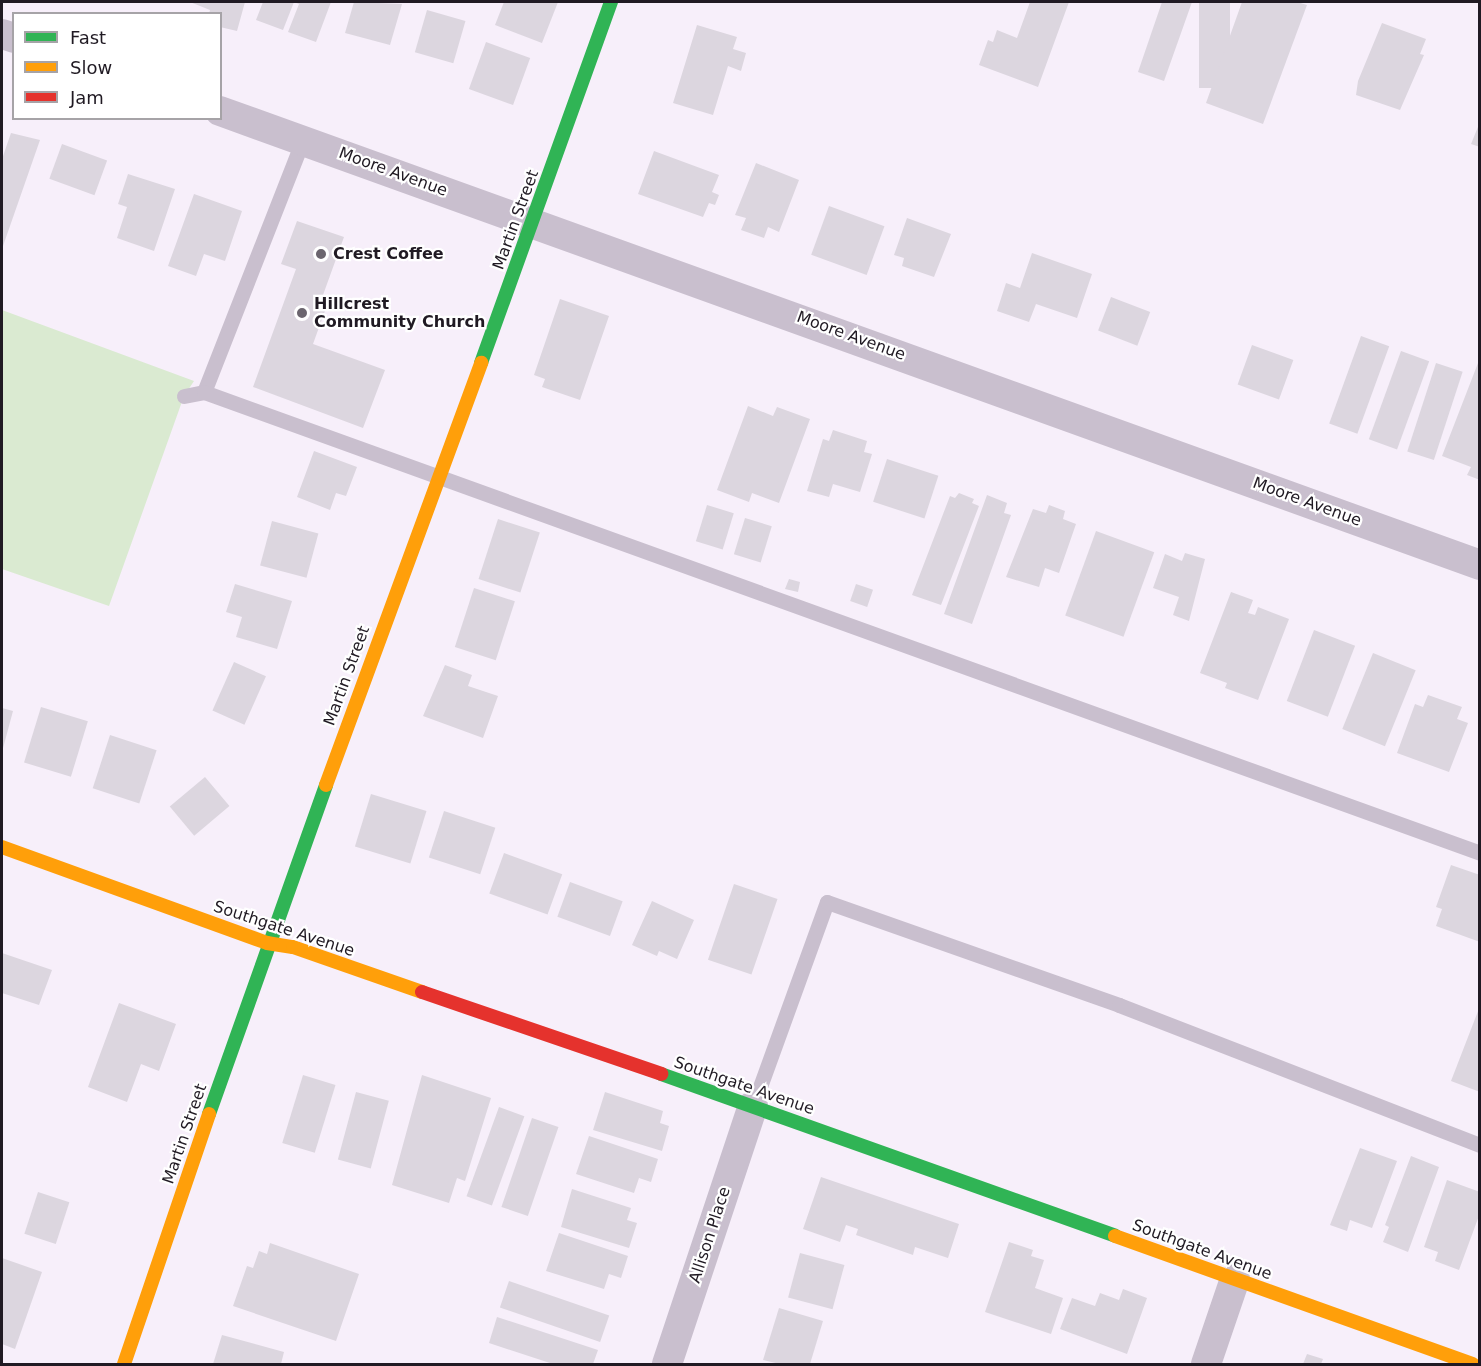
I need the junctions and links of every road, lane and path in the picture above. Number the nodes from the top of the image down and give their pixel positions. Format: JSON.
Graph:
{"nodes":[{"id":1,"x":611,"y":2,"type":"edge"},
{"id":2,"x":222,"y":112,"type":"edge"},
{"id":3,"x":303,"y":140,"type":"junction"},
{"id":4,"x":533,"y":221,"type":"junction"},
{"id":5,"x":204,"y":392,"type":"junction"},
{"id":6,"x":184,"y":396,"type":"dead end"},
{"id":7,"x":438,"y":477,"type":"junction"},
{"id":8,"x":1479,"y":565,"type":"edge"},
{"id":9,"x":2,"y":847,"type":"edge"},
{"id":10,"x":1479,"y":853,"type":"edge"},
{"id":11,"x":267,"y":943,"type":"junction"},
{"id":12,"x":753,"y":1106,"type":"junction"},
{"id":13,"x":1479,"y":1145,"type":"edge"},
{"id":14,"x":1234,"y":1279,"type":"junction"},
{"id":15,"x":1479,"y":1360,"type":"edge"},
{"id":16,"x":124,"y":1365,"type":"edge"},
{"id":17,"x":667,"y":1365,"type":"edge"},
{"id":18,"x":1206,"y":1365,"type":"edge"},
{"id":19,"x":1476,"y":1365,"type":"edge"}],
"edges":[{"from":1,"to":4,"type":"street","name":"Martin Street"},
{"from":2,"to":3,"type":"street","name":"Moore Avenue"},
{"from":3,"to":4,"type":"street","name":"Moore Avenue"},
{"from":3,"to":5,"type":"lane"},
{"from":4,"to":7,"type":"street","name":"Martin Street"},
{"from":4,"to":8,"type":"street","name":"Moore Avenue"},
{"from":5,"to":6,"type":"lane"},
{"from":5,"to":7,"type":"lane"},
{"from":7,"to":10,"type":"lane"},
{"from":7,"to":11,"type":"street","name":"Martin Street"},
{"from":9,"to":11,"type":"street","name":"Southgate Avenue"},
{"from":11,"to":12,"type":"street","name":"Southgate Avenue"},
{"from":11,"to":16,"type":"street","name":"Martin Street"},
{"from":12,"to":13,"type":"lane"},
{"from":12,"to":14,"type":"street","name":"Southgate Avenue"},
{"from":12,"to":17,"type":"street","name":"Allison Place"},
{"from":14,"to":18,"type":"street"},
{"from":14,"to":19,"type":"street","name":"Southgate Avenue"},
{"from":15,"to":19,"type":"street"}]}
